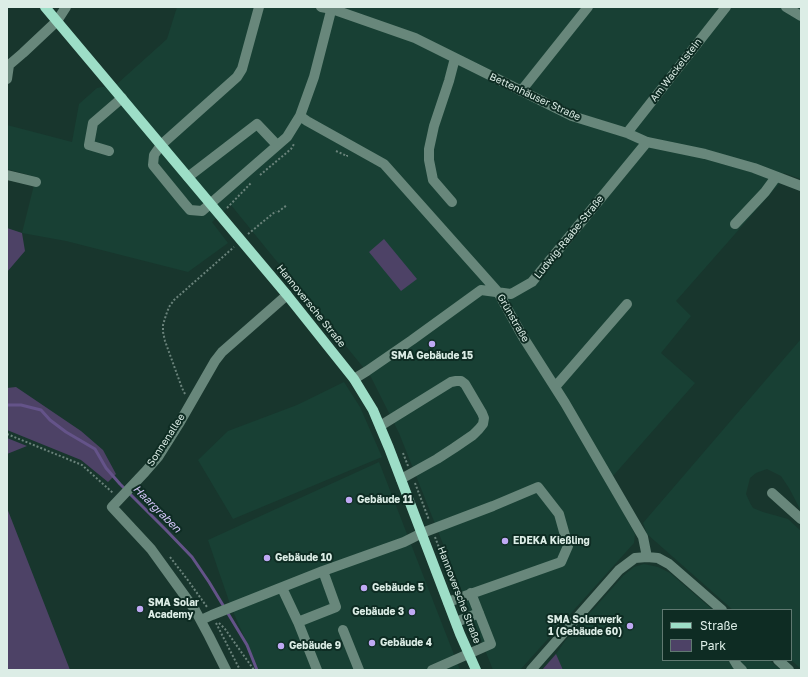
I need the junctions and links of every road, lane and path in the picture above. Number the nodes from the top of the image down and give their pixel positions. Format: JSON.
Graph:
{"nodes":[{"id":1,"x":45,"y":7,"type":"edge"},
{"id":2,"x":66,"y":7,"type":"edge"},
{"id":3,"x":259,"y":7,"type":"edge"},
{"id":4,"x":321,"y":7,"type":"edge"},
{"id":5,"x":588,"y":7,"type":"edge"},
{"id":6,"x":786,"y":7,"type":"edge"},
{"id":7,"x":332,"y":8,"type":"edge"},
{"id":8,"x":723,"y":8,"type":"edge"},
{"id":9,"x":801,"y":16,"type":"edge"},
{"id":10,"x":58,"y":21,"type":"junction"},
{"id":11,"x":455,"y":58,"type":"junction"},
{"id":12,"x":8,"y":65,"type":"edge"},
{"id":13,"x":7,"y":79,"type":"edge"},
{"id":14,"x":521,"y":91,"type":"junction"},
{"id":15,"x":122,"y":98,"type":"junction"},
{"id":16,"x":300,"y":116,"type":"junction"},
{"id":17,"x":627,"y":133,"type":"junction"},
{"id":18,"x":647,"y":142,"type":"junction"},
{"id":19,"x":161,"y":145,"type":"junction"},
{"id":20,"x":277,"y":146,"type":"junction"},
{"id":21,"x":109,"y":151,"type":"dead end"},
{"id":22,"x":7,"y":175,"type":"edge"},
{"id":23,"x":188,"y":176,"type":"junction"},
{"id":24,"x":776,"y":176,"type":"junction"},
{"id":25,"x":36,"y":182,"type":"dead end"},
{"id":26,"x":801,"y":186,"type":"edge"},
{"id":27,"x":452,"y":202,"type":"dead end"},
{"id":28,"x":211,"y":204,"type":"junction"},
{"id":29,"x":287,"y":204,"type":"dead end"},
{"id":30,"x":735,"y":224,"type":"dead end"},
{"id":31,"x":248,"y":234,"type":"dead end"},
{"id":32,"x":234,"y":247,"type":"dead end"},
{"id":33,"x":498,"y":292,"type":"junction"},
{"id":34,"x":287,"y":295,"type":"junction"},
{"id":35,"x":627,"y":304,"type":"dead end"},
{"id":36,"x":354,"y":379,"type":"junction"},
{"id":37,"x":555,"y":387,"type":"junction"},
{"id":38,"x":191,"y":400,"type":"junction"},
{"id":39,"x":380,"y":426,"type":"junction"},
{"id":40,"x":7,"y":434,"type":"edge"},
{"id":41,"x":402,"y":479,"type":"junction"},
{"id":42,"x":772,"y":493,"type":"dead end"},
{"id":43,"x":120,"y":499,"type":"junction"},
{"id":44,"x":801,"y":519,"type":"edge"},
{"id":45,"x":422,"y":533,"type":"junction"},
{"id":46,"x":647,"y":557,"type":"junction"},
{"id":47,"x":323,"y":572,"type":"junction"},
{"id":48,"x":282,"y":588,"type":"junction"},
{"id":49,"x":470,"y":593,"type":"junction"},
{"id":50,"x":448,"y":602,"type":"junction"},
{"id":51,"x":721,"y":609,"type":"edge"},
{"id":52,"x":478,"y":613,"type":"junction"},
{"id":53,"x":212,"y":615,"type":"junction"},
{"id":54,"x":201,"y":620,"type":"junction"},
{"id":55,"x":298,"y":622,"type":"junction"},
{"id":56,"x":456,"y":622,"type":"junction"},
{"id":57,"x":343,"y":630,"type":"dead end"},
{"id":58,"x":469,"y":654,"type":"junction"},
{"id":59,"x":735,"y":661,"type":"edge"},
{"id":60,"x":779,"y":661,"type":"edge"},
{"id":61,"x":786,"y":669,"type":"edge"},
{"id":62,"x":226,"y":670,"type":"edge"},
{"id":63,"x":254,"y":670,"type":"edge"},
{"id":64,"x":317,"y":670,"type":"edge"},
{"id":65,"x":359,"y":670,"type":"edge"},
{"id":66,"x":432,"y":670,"type":"edge"},
{"id":67,"x":476,"y":670,"type":"edge"},
{"id":68,"x":531,"y":670,"type":"edge"},
{"id":69,"x":742,"y":670,"type":"edge"}],
"edges":[{"from":1,"to":10,"type":"main road","name":"Hannoversche Straße"},
{"from":2,"to":10,"type":"street"},
{"from":3,"to":19,"type":"street"},
{"from":4,"to":7,"type":"street","name":"Bettenhäuser Straße"},
{"from":5,"to":14,"type":"street"},
{"from":6,"to":9,"type":"street"},
{"from":7,"to":11,"type":"street","name":"Bettenhäuser Straße"},
{"from":7,"to":16,"type":"street"},
{"from":8,"to":17,"type":"street","name":"Am Wackelstein"},
{"from":10,"to":12,"type":"street"},
{"from":10,"to":15,"type":"main road","name":"Hannoversche Straße"},
{"from":11,"to":14,"type":"street","name":"Bettenhäuser Straße"},
{"from":11,"to":27,"type":"street"},
{"from":12,"to":13,"type":"street"},
{"from":14,"to":17,"type":"street","name":"Bettenhäuser Straße"},
{"from":15,"to":19,"type":"main road","name":"Hannoversche Straße"},
{"from":15,"to":21,"type":"street"},
{"from":16,"to":20,"type":"street"},
{"from":16,"to":33,"type":"street","name":"Grünstraße"},
{"from":17,"to":18,"type":"street","name":"Bettenhäuser Straße"},
{"from":18,"to":24,"type":"street","name":"Bettenhäuser Straße"},
{"from":18,"to":33,"type":"street","name":"Ludwig-Raabe-Straße"},
{"from":19,"to":23,"type":"main road","name":"Hannoversche Straße"},
{"from":19,"to":28,"type":"street"},
{"from":20,"to":23,"type":"street"},
{"from":20,"to":28,"type":"street"},
{"from":22,"to":25,"type":"street"},
{"from":23,"to":28,"type":"main road","name":"Hannoversche Straße"},
{"from":24,"to":26,"type":"street","name":"Bettenhäuser Straße"},
{"from":24,"to":30,"type":"street"},
{"from":28,"to":34,"type":"main road","name":"Hannoversche Straße"},
{"from":29,"to":31,"type":"path"},
{"from":32,"to":38,"type":"path"},
{"from":33,"to":36,"type":"street","name":"Ludwig-Raabe-Straße"},
{"from":33,"to":37,"type":"street","name":"Grünstraße"},
{"from":34,"to":36,"type":"main road","name":"Hannoversche Straße"},
{"from":34,"to":38,"type":"street","name":"Sonnenallee"},
{"from":35,"to":37,"type":"street"},
{"from":36,"to":39,"type":"main road","name":"Hannoversche Straße"},
{"from":37,"to":46,"type":"street","name":"Grünstraße"},
{"from":38,"to":43,"type":"street","name":"Sonnenallee"},
{"from":39,"to":41,"type":"main road","name":"Hannoversche Straße"},
{"from":39,"to":41,"type":"street"},
{"from":40,"to":43,"type":"path"},
{"from":41,"to":45,"type":"main road","name":"Hannoversche Straße"},
{"from":42,"to":44,"type":"street"},
{"from":43,"to":54,"type":"street","name":"Sonnenallee"},
{"from":45,"to":47,"type":"street"},
{"from":45,"to":49,"type":"street"},
{"from":45,"to":50,"type":"main road","name":"Hannoversche Straße"},
{"from":46,"to":51,"type":"street"},
{"from":46,"to":68,"type":"street"},
{"from":47,"to":48,"type":"street"},
{"from":47,"to":55,"type":"street"},
{"from":48,"to":53,"type":"street"},
{"from":48,"to":55,"type":"street"},
{"from":49,"to":50,"type":"street"},
{"from":49,"to":52,"type":"street"},
{"from":50,"to":56,"type":"main road","name":"Hannoversche Straße"},
{"from":52,"to":56,"type":"street"},
{"from":52,"to":58,"type":"street"},
{"from":53,"to":54,"type":"street"},
{"from":53,"to":63,"type":"path"},
{"from":54,"to":62,"type":"street","name":"Sonnenallee"},
{"from":55,"to":64,"type":"street"},
{"from":56,"to":58,"type":"main road","name":"Hannoversche Straße"},
{"from":57,"to":65,"type":"street"},
{"from":58,"to":66,"type":"street"},
{"from":58,"to":67,"type":"main road","name":"Hannoversche Straße"},
{"from":59,"to":69,"type":"street"},
{"from":60,"to":61,"type":"street"}]}
